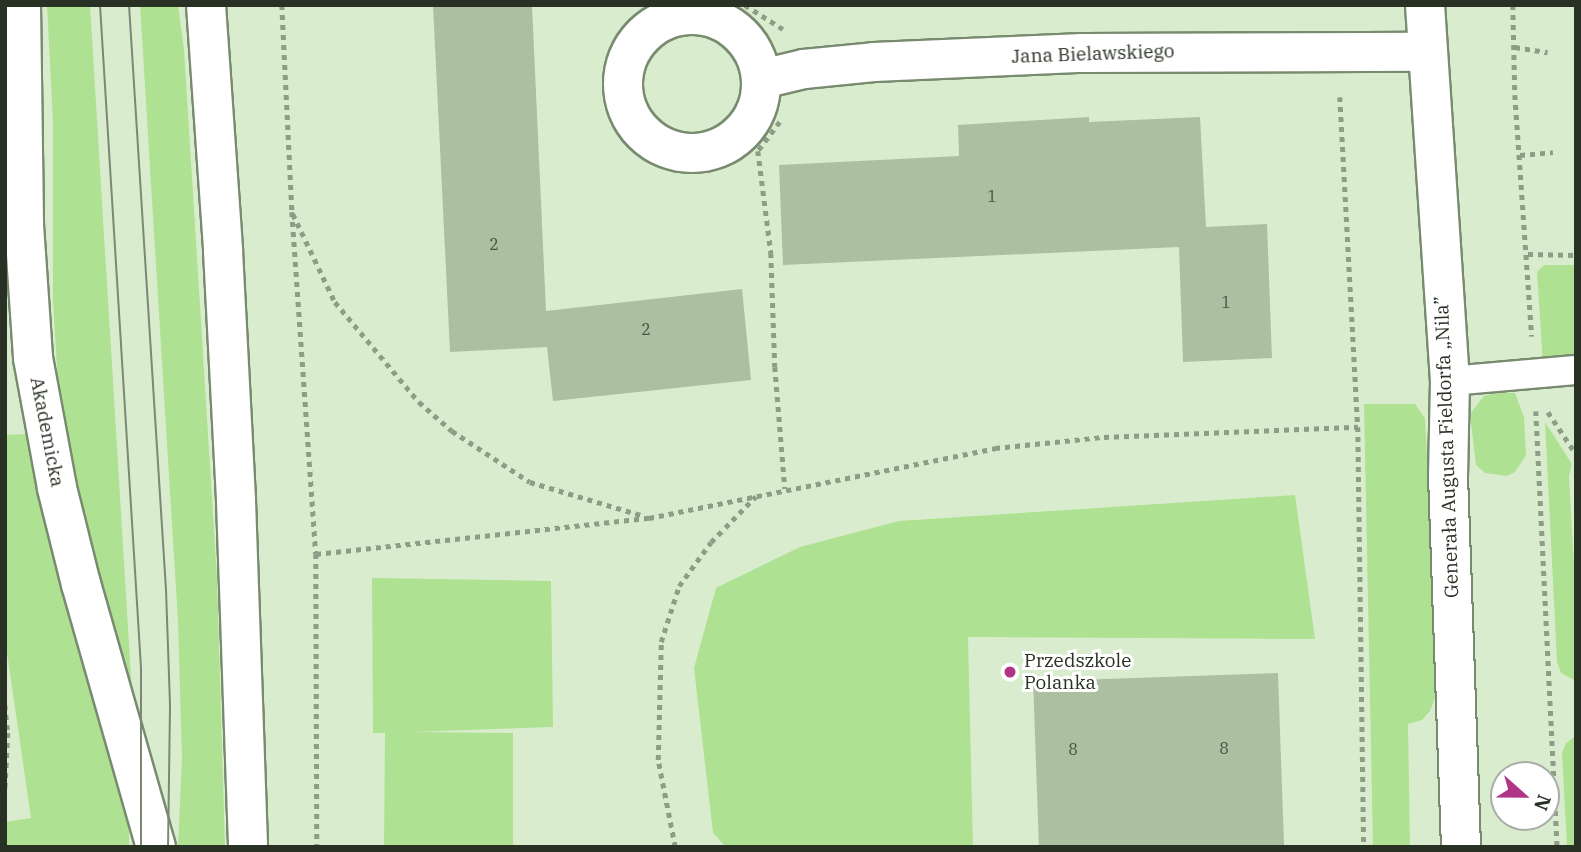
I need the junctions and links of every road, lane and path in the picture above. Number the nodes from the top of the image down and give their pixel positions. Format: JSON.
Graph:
{"nodes":[{"id":1,"x":21,"y":5,"type":"edge"},
{"id":2,"x":206,"y":5,"type":"edge"},
{"id":3,"x":282,"y":5,"type":"edge"},
{"id":4,"x":1425,"y":5,"type":"edge"},
{"id":5,"x":1513,"y":5,"type":"edge"},
{"id":6,"x":1515,"y":47,"type":"junction"},
{"id":7,"x":1337,"y":51,"type":"junction"},
{"id":8,"x":1427,"y":52,"type":"junction"},
{"id":9,"x":1549,"y":52,"type":"dead end"},
{"id":10,"x":762,"y":79,"type":"dead end"},
{"id":11,"x":786,"y":113,"type":"dead end"},
{"id":12,"x":1553,"y":152,"type":"dead end"},
{"id":13,"x":1520,"y":155,"type":"junction"},
{"id":14,"x":292,"y":212,"type":"junction"},
{"id":15,"x":1528,"y":254,"type":"junction"},
{"id":16,"x":1576,"y":255,"type":"edge"},
{"id":17,"x":1576,"y":370,"type":"edge"},
{"id":18,"x":1450,"y":382,"type":"junction"},
{"id":19,"x":1535,"y":387,"type":"junction"},
{"id":20,"x":1358,"y":427,"type":"junction"},
{"id":21,"x":1576,"y":454,"type":"edge"},
{"id":22,"x":785,"y":489,"type":"junction"},
{"id":23,"x":757,"y":495,"type":"junction"},
{"id":24,"x":649,"y":518,"type":"junction"},
{"id":25,"x":316,"y":554,"type":"junction"},
{"id":26,"x":5,"y":705,"type":"edge"},
{"id":27,"x":5,"y":793,"type":"edge"},
{"id":28,"x":156,"y":847,"type":"edge"},
{"id":29,"x":248,"y":847,"type":"edge"},
{"id":30,"x":317,"y":847,"type":"edge"},
{"id":31,"x":675,"y":847,"type":"edge"},
{"id":32,"x":1364,"y":847,"type":"edge"},
{"id":33,"x":1461,"y":847,"type":"edge"},
{"id":34,"x":1557,"y":847,"type":"edge"}],
"edges":[{"from":1,"to":28,"type":"street","name":"Akademicka"},
{"from":2,"to":29,"type":"street"},
{"from":3,"to":14,"type":"path"},
{"from":4,"to":8,"type":"street","name":"Generała Augusta Fieldorfa „Nila”"},
{"from":5,"to":6,"type":"path"},
{"from":6,"to":9,"type":"path"},
{"from":6,"to":13,"type":"path"},
{"from":7,"to":8,"type":"street","name":"Jana Bielawskiego"},
{"from":7,"to":10,"type":"street","name":"Jana Bielawskiego"},
{"from":7,"to":20,"type":"path"},
{"from":8,"to":18,"type":"street","name":"Generała Augusta Fieldorfa „Nila”"},
{"from":11,"to":22,"type":"path"},
{"from":12,"to":13,"type":"path"},
{"from":13,"to":15,"type":"path"},
{"from":14,"to":24,"type":"path"},
{"from":14,"to":25,"type":"path"},
{"from":15,"to":16,"type":"path"},
{"from":15,"to":19,"type":"path"},
{"from":17,"to":19,"type":"lane"},
{"from":18,"to":19,"type":"lane"},
{"from":18,"to":33,"type":"street","name":"Generała Augusta Fieldorfa „Nila”"},
{"from":19,"to":21,"type":"path"},
{"from":19,"to":34,"type":"path"},
{"from":20,"to":22,"type":"path"},
{"from":20,"to":32,"type":"path"},
{"from":22,"to":23,"type":"path"},
{"from":23,"to":24,"type":"path"},
{"from":23,"to":31,"type":"path"},
{"from":24,"to":25,"type":"path"},
{"from":25,"to":30,"type":"path"},
{"from":26,"to":27,"type":"path"}]}
